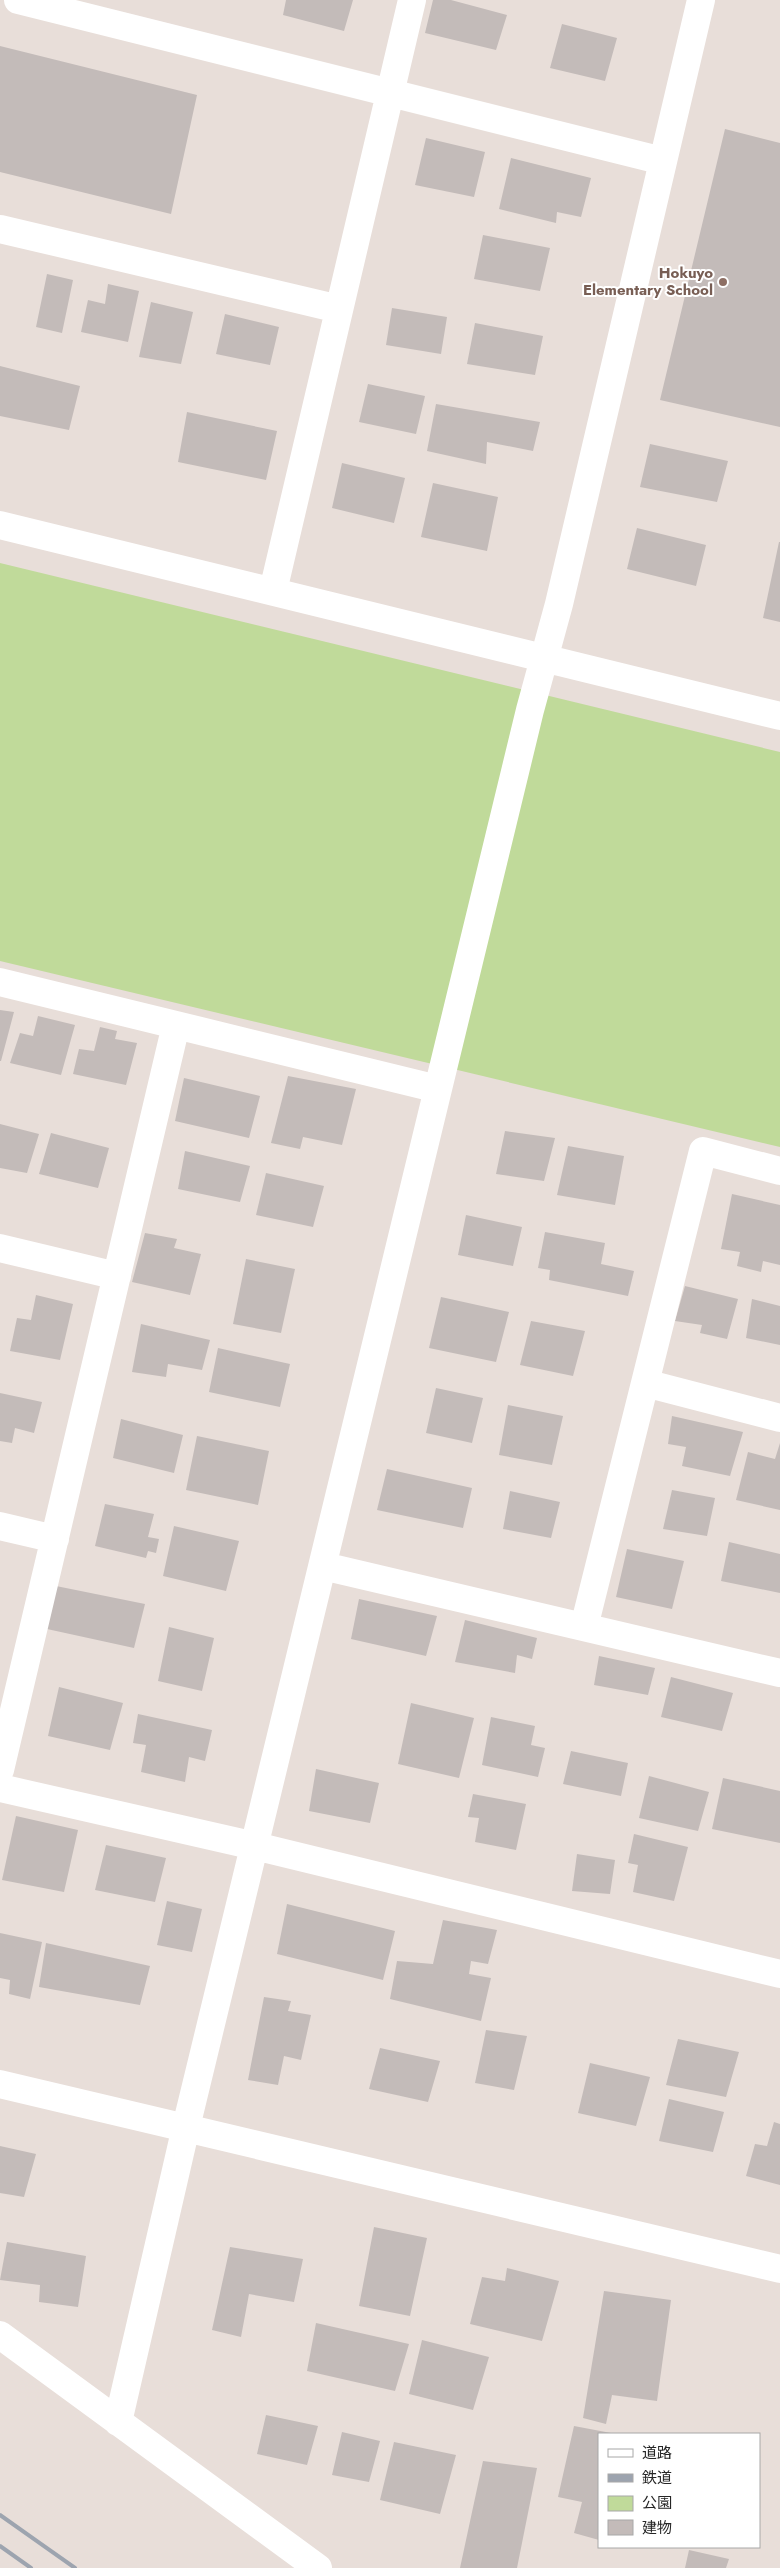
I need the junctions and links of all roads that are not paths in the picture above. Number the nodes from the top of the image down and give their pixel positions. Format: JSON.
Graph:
{"nodes":[{"id":1,"x":18,"y":0,"type":"edge"},
{"id":2,"x":412,"y":0,"type":"edge"},
{"id":3,"x":701,"y":0,"type":"edge"},
{"id":4,"x":390,"y":93,"type":"junction"},
{"id":5,"x":663,"y":161,"type":"junction"},
{"id":6,"x":0,"y":229,"type":"edge"},
{"id":7,"x":339,"y":309,"type":"junction"},
{"id":8,"x":0,"y":525,"type":"edge"},
{"id":9,"x":273,"y":591,"type":"junction"},
{"id":10,"x":544,"y":658,"type":"junction"},
{"id":11,"x":780,"y":716,"type":"edge"},
{"id":12,"x":0,"y":982,"type":"edge"},
{"id":13,"x":176,"y":1025,"type":"junction"},
{"id":14,"x":438,"y":1089,"type":"junction"},
{"id":15,"x":780,"y":1171,"type":"edge"},
{"id":16,"x":0,"y":1248,"type":"edge"},
{"id":17,"x":117,"y":1276,"type":"junction"},
{"id":18,"x":645,"y":1383,"type":"junction"},
{"id":19,"x":780,"y":1418,"type":"edge"},
{"id":20,"x":0,"y":1526,"type":"edge"},
{"id":21,"x":55,"y":1539,"type":"junction"},
{"id":22,"x":322,"y":1566,"type":"junction"},
{"id":23,"x":584,"y":1627,"type":"junction"},
{"id":24,"x":780,"y":1673,"type":"edge"},
{"id":25,"x":0,"y":1770,"type":"edge"},
{"id":26,"x":0,"y":1788,"type":"edge"},
{"id":27,"x":255,"y":1846,"type":"junction"},
{"id":28,"x":780,"y":1974,"type":"edge"},
{"id":29,"x":0,"y":2084,"type":"edge"},
{"id":30,"x":186,"y":2127,"type":"junction"},
{"id":31,"x":780,"y":2269,"type":"edge"},
{"id":32,"x":0,"y":2335,"type":"edge"},
{"id":33,"x":118,"y":2422,"type":"junction"},
{"id":34,"x":318,"y":2568,"type":"edge"}],
"edges":[{"from":1,"to":4,"type":"street"},
{"from":2,"to":4,"type":"street"},
{"from":3,"to":5,"type":"street"},
{"from":4,"to":5,"type":"street"},
{"from":4,"to":7,"type":"street"},
{"from":5,"to":10,"type":"street"},
{"from":6,"to":7,"type":"street"},
{"from":7,"to":9,"type":"street"},
{"from":8,"to":9,"type":"street"},
{"from":9,"to":10,"type":"street"},
{"from":10,"to":11,"type":"street"},
{"from":10,"to":14,"type":"street"},
{"from":12,"to":13,"type":"street"},
{"from":13,"to":14,"type":"street"},
{"from":13,"to":17,"type":"street"},
{"from":14,"to":22,"type":"street"},
{"from":15,"to":18,"type":"street"},
{"from":16,"to":17,"type":"street"},
{"from":17,"to":21,"type":"street"},
{"from":18,"to":19,"type":"street"},
{"from":18,"to":23,"type":"street"},
{"from":20,"to":21,"type":"street"},
{"from":21,"to":25,"type":"street"},
{"from":22,"to":23,"type":"street"},
{"from":22,"to":27,"type":"street"},
{"from":23,"to":24,"type":"street"},
{"from":26,"to":27,"type":"street"},
{"from":27,"to":28,"type":"street"},
{"from":27,"to":30,"type":"street"},
{"from":29,"to":30,"type":"street"},
{"from":30,"to":31,"type":"street"},
{"from":30,"to":33,"type":"street"},
{"from":32,"to":33,"type":"street"},
{"from":33,"to":34,"type":"street"}]}
